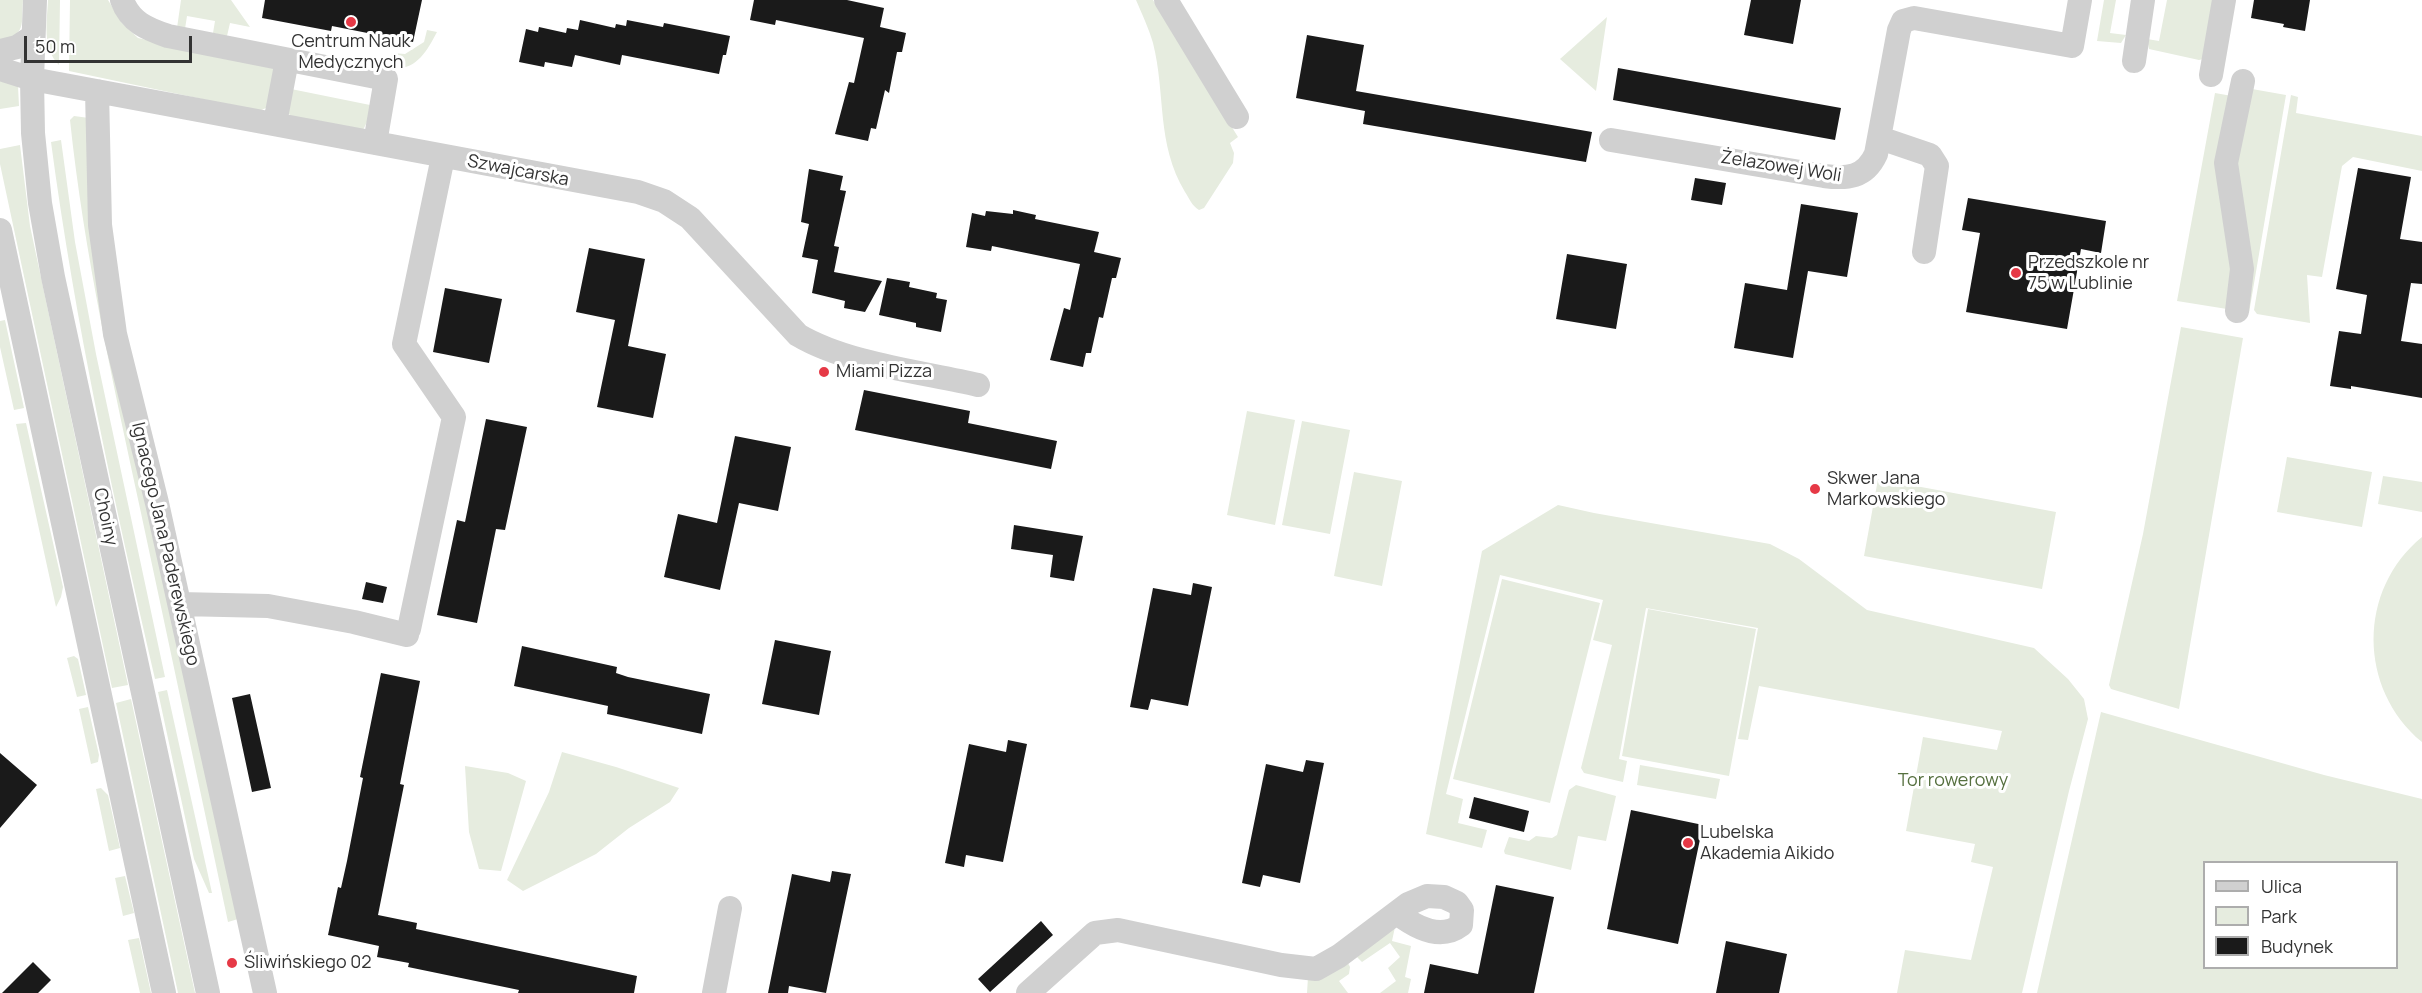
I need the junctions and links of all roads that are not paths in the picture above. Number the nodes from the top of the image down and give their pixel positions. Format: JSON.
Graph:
{"nodes":[{"id":1,"x":34,"y":0,"type":"edge"},
{"id":2,"x":122,"y":0,"type":"edge"},
{"id":3,"x":1166,"y":0,"type":"edge"},
{"id":4,"x":2080,"y":0,"type":"edge"},
{"id":5,"x":2143,"y":0,"type":"edge"},
{"id":6,"x":2224,"y":0,"type":"edge"},
{"id":7,"x":32,"y":37,"type":"junction"},
{"id":8,"x":0,"y":51,"type":"edge"},
{"id":9,"x":287,"y":60,"type":"junction"},
{"id":10,"x":2134,"y":61,"type":"dead end"},
{"id":11,"x":0,"y":69,"type":"edge"},
{"id":12,"x":2211,"y":75,"type":"dead end"},
{"id":13,"x":32,"y":79,"type":"junction"},
{"id":14,"x":2243,"y":81,"type":"dead end"},
{"id":15,"x":97,"y":91,"type":"junction"},
{"id":16,"x":1237,"y":117,"type":"dead end"},
{"id":17,"x":275,"y":123,"type":"junction"},
{"id":18,"x":1880,"y":138,"type":"junction"},
{"id":19,"x":1611,"y":140,"type":"dead end"},
{"id":20,"x":375,"y":143,"type":"junction"},
{"id":21,"x":443,"y":157,"type":"junction"},
{"id":22,"x":0,"y":230,"type":"edge"},
{"id":23,"x":1924,"y":252,"type":"dead end"},
{"id":24,"x":2237,"y":311,"type":"dead end"},
{"id":25,"x":978,"y":385,"type":"dead end"},
{"id":26,"x":180,"y":604,"type":"junction"},
{"id":27,"x":730,"y":908,"type":"dead end"},
{"id":28,"x":1397,"y":912,"type":"dead end"},
{"id":29,"x":1045,"y":988,"type":"edge"},
{"id":30,"x":164,"y":993,"type":"edge"},
{"id":31,"x":208,"y":993,"type":"edge"},
{"id":32,"x":265,"y":993,"type":"edge"},
{"id":33,"x":714,"y":993,"type":"edge"}],
"edges":[{"from":1,"to":7,"type":"street","name":"Choiny"},
{"from":2,"to":9,"type":"street"},
{"from":3,"to":16,"type":"street"},
{"from":4,"to":18,"type":"street","name":"Żelazowej Woli"},
{"from":5,"to":10,"type":"street"},
{"from":6,"to":12,"type":"street"},
{"from":7,"to":8,"type":"street"},
{"from":7,"to":13,"type":"street","name":"Choiny"},
{"from":9,"to":17,"type":"street"},
{"from":9,"to":20,"type":"street"},
{"from":11,"to":13,"type":"street","name":"Szwajcarska"},
{"from":13,"to":15,"type":"street","name":"Szwajcarska"},
{"from":13,"to":31,"type":"street","name":"Choiny"},
{"from":14,"to":24,"type":"street"},
{"from":15,"to":17,"type":"street","name":"Szwajcarska"},
{"from":15,"to":26,"type":"street","name":"Ignacego Jana Paderewskiego"},
{"from":17,"to":20,"type":"street","name":"Szwajcarska"},
{"from":18,"to":19,"type":"street","name":"Żelazowej Woli"},
{"from":18,"to":23,"type":"street"},
{"from":20,"to":21,"type":"street","name":"Szwajcarska"},
{"from":21,"to":25,"type":"street","name":"Szwajcarska"},
{"from":21,"to":26,"type":"street"},
{"from":22,"to":30,"type":"street"},
{"from":26,"to":32,"type":"street","name":"Ignacego Jana Paderewskiego"},
{"from":27,"to":33,"type":"street"},
{"from":28,"to":29,"type":"street"}]}
